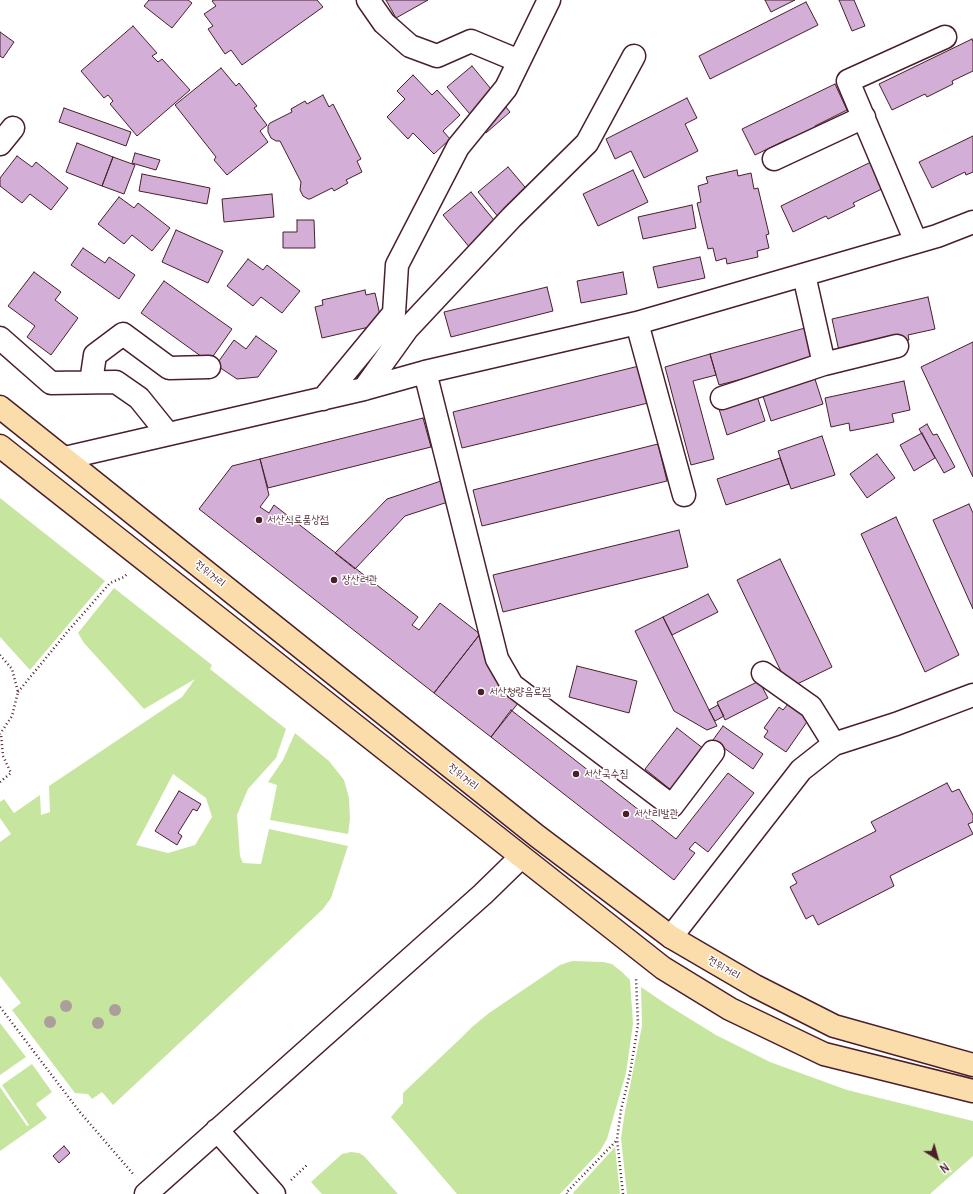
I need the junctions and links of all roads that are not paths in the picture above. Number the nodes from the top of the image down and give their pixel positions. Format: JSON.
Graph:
{"nodes":[{"id":1,"x":368,"y":0,"type":"edge"},
{"id":2,"x":549,"y":0,"type":"edge"},
{"id":3,"x":946,"y":37,"type":"dead end"},
{"id":4,"x":634,"y":56,"type":"dead end"},
{"id":5,"x":519,"y":61,"type":"junction"},
{"id":6,"x":864,"y":118,"type":"junction"},
{"id":7,"x":774,"y":159,"type":"dead end"},
{"id":8,"x":973,"y":222,"type":"edge"},
{"id":9,"x":916,"y":242,"type":"junction"},
{"id":10,"x":804,"y":275,"type":"junction"},
{"id":11,"x":637,"y":323,"type":"junction"},
{"id":12,"x":0,"y":338,"type":"edge"},
{"id":13,"x":897,"y":346,"type":"dead end"},
{"id":14,"x":824,"y":364,"type":"junction"},
{"id":15,"x":210,"y":367,"type":"dead end"},
{"id":16,"x":425,"y":372,"type":"junction"},
{"id":17,"x":91,"y":382,"type":"junction"},
{"id":18,"x":364,"y":390,"type":"junction"},
{"id":19,"x":722,"y":398,"type":"dead end"},
{"id":20,"x":323,"y":399,"type":"junction"},
{"id":21,"x":0,"y":407,"type":"edge"},
{"id":22,"x":168,"y":434,"type":"junction"},
{"id":23,"x":0,"y":446,"type":"edge"},
{"id":24,"x":65,"y":458,"type":"junction"},
{"id":25,"x":684,"y":496,"type":"dead end"},
{"id":26,"x":763,"y":673,"type":"dead end"},
{"id":27,"x":973,"y":695,"type":"edge"},
{"id":28,"x":834,"y":744,"type":"junction"},
{"id":29,"x":713,"y":752,"type":"dead end"},
{"id":30,"x":521,"y":857,"type":"junction"},
{"id":31,"x":670,"y":937,"type":"junction"},
{"id":32,"x":973,"y":1065,"type":"edge"},
{"id":33,"x":973,"y":1092,"type":"edge"},
{"id":34,"x":217,"y":1130,"type":"junction"},
{"id":35,"x":147,"y":1193,"type":"edge"},
{"id":36,"x":274,"y":1194,"type":"edge"}],
"edges":[{"from":1,"to":5,"type":"street"},
{"from":2,"to":5,"type":"street"},
{"from":3,"to":6,"type":"street"},
{"from":4,"to":18,"type":"street"},
{"from":5,"to":20,"type":"street"},
{"from":6,"to":7,"type":"street"},
{"from":6,"to":9,"type":"street"},
{"from":8,"to":9,"type":"street"},
{"from":9,"to":10,"type":"street"},
{"from":10,"to":11,"type":"street"},
{"from":10,"to":14,"type":"street"},
{"from":11,"to":16,"type":"street"},
{"from":11,"to":25,"type":"street"},
{"from":12,"to":17,"type":"street"},
{"from":13,"to":14,"type":"street"},
{"from":14,"to":19,"type":"street"},
{"from":15,"to":17,"type":"street"},
{"from":16,"to":18,"type":"street"},
{"from":16,"to":29,"type":"street"},
{"from":17,"to":22,"type":"street"},
{"from":18,"to":20,"type":"street"},
{"from":20,"to":22,"type":"street"},
{"from":21,"to":24,"type":"main road","name":"전위거리"},
{"from":22,"to":24,"type":"street"},
{"from":23,"to":30,"type":"main road"},
{"from":24,"to":31,"type":"main road","name":"전위거리"},
{"from":26,"to":28,"type":"street"},
{"from":27,"to":28,"type":"street"},
{"from":28,"to":31,"type":"street"},
{"from":30,"to":33,"type":"main road"},
{"from":30,"to":34,"type":"street"},
{"from":31,"to":32,"type":"main road","name":"전위거리"},
{"from":34,"to":35,"type":"street"},
{"from":34,"to":36,"type":"street"}]}
